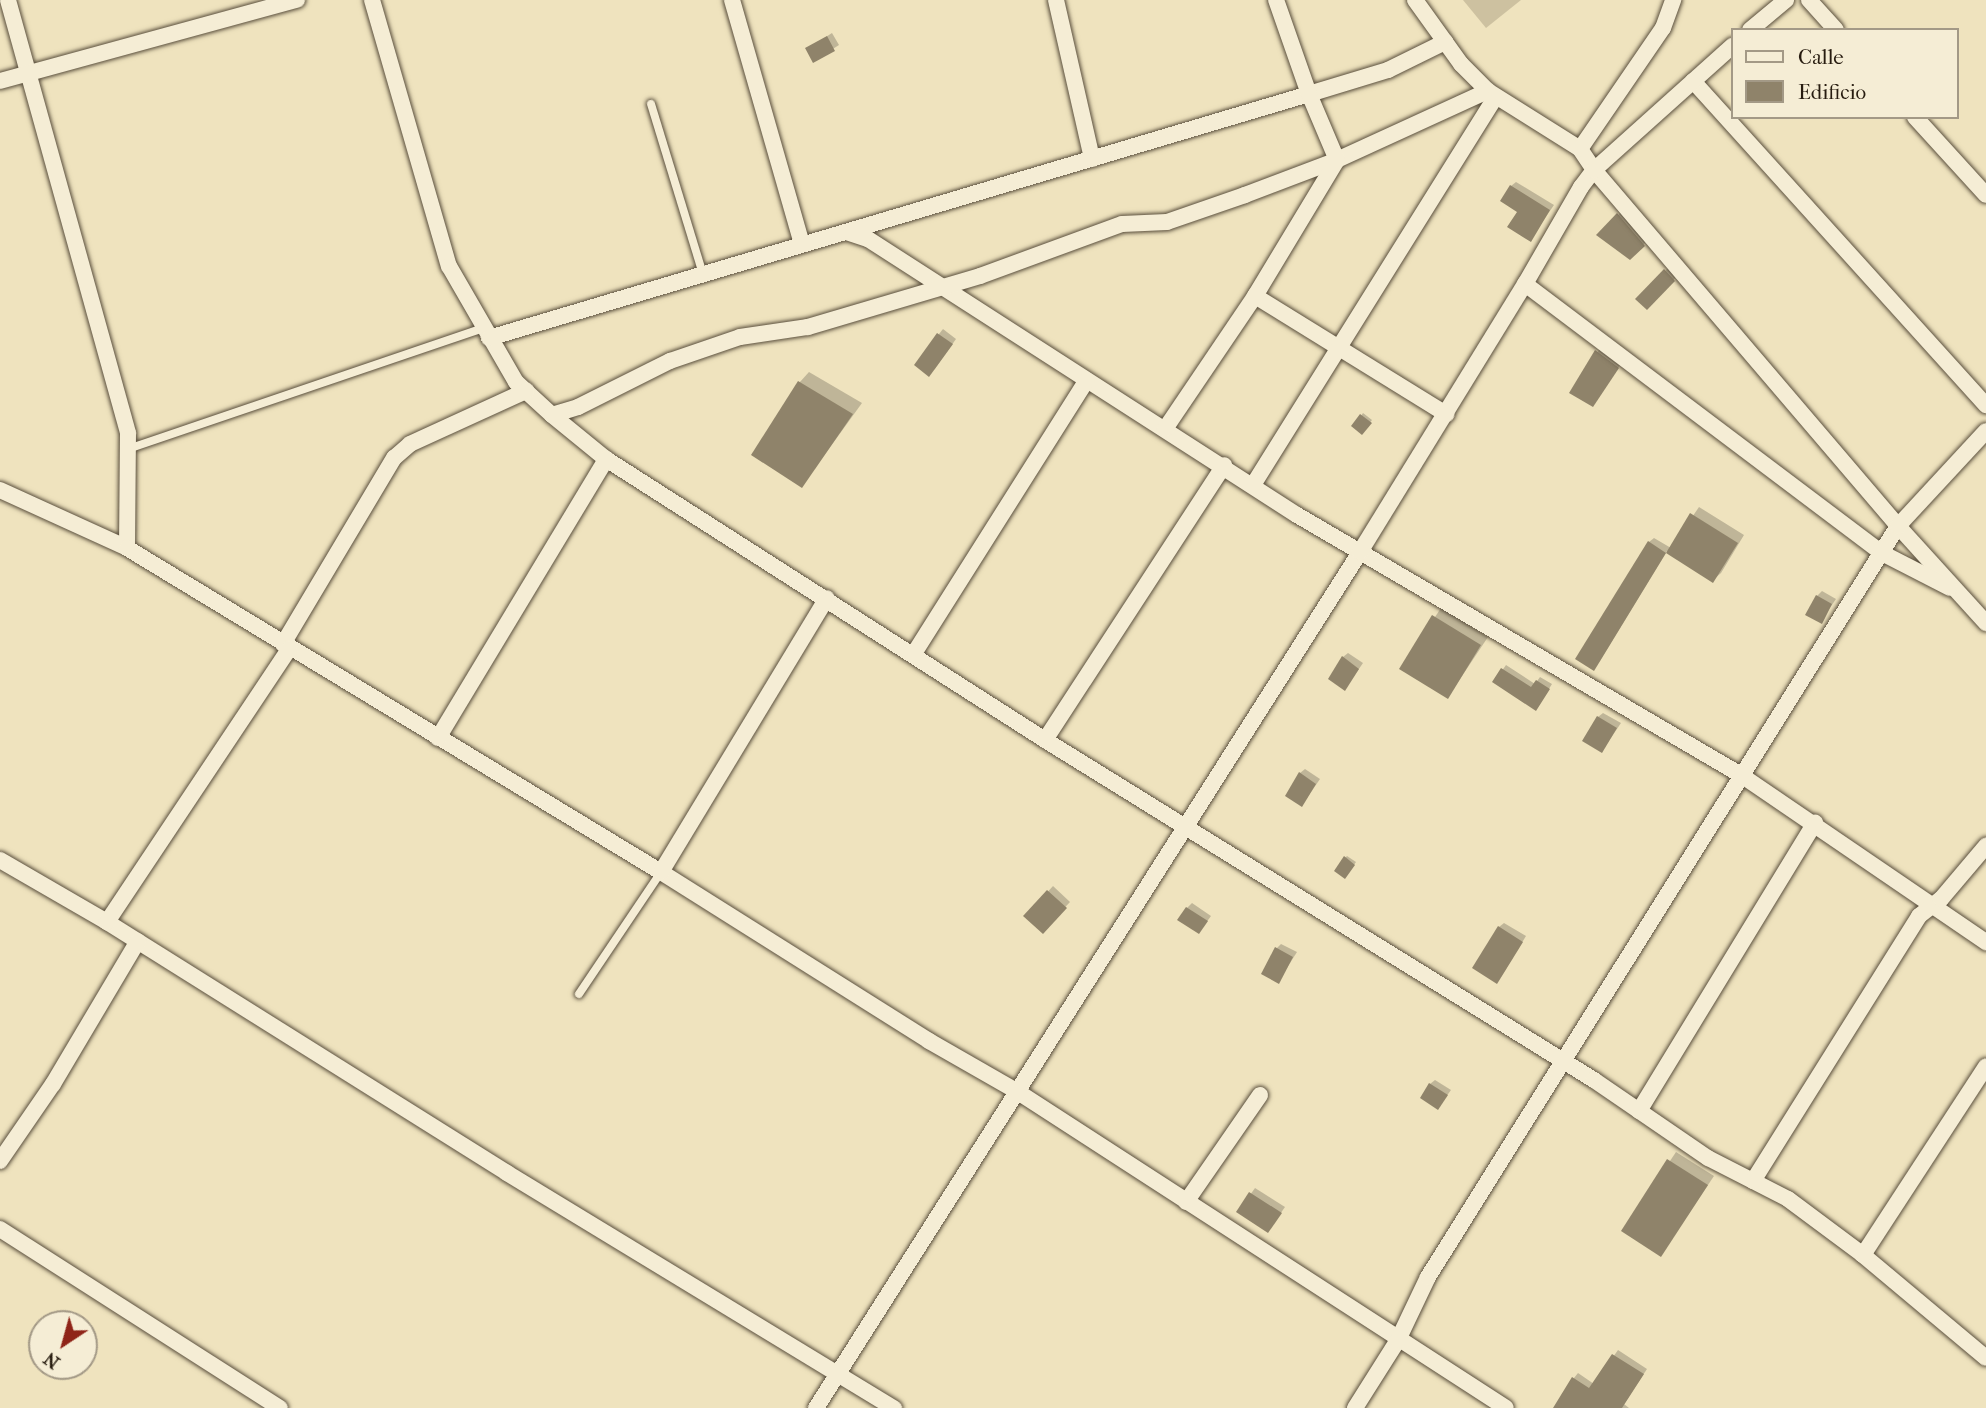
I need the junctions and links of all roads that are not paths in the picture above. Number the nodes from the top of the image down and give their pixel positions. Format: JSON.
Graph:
{"nodes":[{"id":1,"x":8,"y":0,"type":"edge"},
{"id":2,"x":297,"y":0,"type":"edge"},
{"id":3,"x":372,"y":0,"type":"edge"},
{"id":4,"x":732,"y":0,"type":"edge"},
{"id":5,"x":1056,"y":0,"type":"edge"},
{"id":6,"x":1276,"y":0,"type":"edge"},
{"id":7,"x":1415,"y":0,"type":"edge"},
{"id":8,"x":1673,"y":0,"type":"edge"},
{"id":9,"x":1786,"y":0,"type":"edge"},
{"id":10,"x":1809,"y":0,"type":"edge"},
{"id":11,"x":1752,"y":28,"type":"edge"},
{"id":12,"x":1834,"y":28,"type":"edge"},
{"id":13,"x":1445,"y":42,"type":"junction"},
{"id":14,"x":1730,"y":48,"type":"edge"},
{"id":15,"x":27,"y":72,"type":"junction"},
{"id":16,"x":0,"y":81,"type":"edge"},
{"id":17,"x":1693,"y":81,"type":"junction"},
{"id":18,"x":1309,"y":94,"type":"junction"},
{"id":19,"x":1491,"y":94,"type":"junction"},
{"id":20,"x":651,"y":104,"type":"dead end"},
{"id":21,"x":1917,"y":119,"type":"edge"},
{"id":22,"x":1580,"y":149,"type":"junction"},
{"id":23,"x":1092,"y":159,"type":"junction"},
{"id":24,"x":1337,"y":160,"type":"junction"},
{"id":25,"x":1594,"y":170,"type":"junction"},
{"id":26,"x":1986,"y":195,"type":"edge"},
{"id":27,"x":846,"y":232,"type":"junction"},
{"id":28,"x":802,"y":244,"type":"junction"},
{"id":29,"x":703,"y":274,"type":"junction"},
{"id":30,"x":1525,"y":284,"type":"junction"},
{"id":31,"x":940,"y":287,"type":"junction"},
{"id":32,"x":1255,"y":296,"type":"junction"},
{"id":33,"x":486,"y":333,"type":"junction"},
{"id":34,"x":1339,"y":346,"type":"junction"},
{"id":35,"x":1087,"y":380,"type":"junction"},
{"id":36,"x":526,"y":391,"type":"junction"},
{"id":37,"x":1986,"y":405,"type":"edge"},
{"id":38,"x":1446,"y":414,"type":"junction"},
{"id":39,"x":552,"y":415,"type":"junction"},
{"id":40,"x":1165,"y":429,"type":"junction"},
{"id":41,"x":1986,"y":432,"type":"edge"},
{"id":42,"x":128,"y":449,"type":"junction"},
{"id":43,"x":606,"y":459,"type":"junction"},
{"id":44,"x":1224,"y":465,"type":"junction"},
{"id":45,"x":1253,"y":485,"type":"junction"},
{"id":46,"x":0,"y":490,"type":"edge"},
{"id":47,"x":1898,"y":526,"type":"junction"},
{"id":48,"x":127,"y":548,"type":"junction"},
{"id":49,"x":1360,"y":552,"type":"junction"},
{"id":50,"x":1882,"y":553,"type":"junction"},
{"id":51,"x":1957,"y":592,"type":"junction"},
{"id":52,"x":827,"y":598,"type":"junction"},
{"id":53,"x":1986,"y":623,"type":"edge"},
{"id":54,"x":286,"y":646,"type":"junction"},
{"id":55,"x":913,"y":655,"type":"junction"},
{"id":56,"x":438,"y":738,"type":"junction"},
{"id":57,"x":1045,"y":740,"type":"junction"},
{"id":58,"x":1741,"y":775,"type":"junction"},
{"id":59,"x":1815,"y":823,"type":"junction"},
{"id":60,"x":1183,"y":827,"type":"junction"},
{"id":61,"x":1986,"y":846,"type":"edge"},
{"id":62,"x":0,"y":860,"type":"edge"},
{"id":63,"x":661,"y":872,"type":"junction"},
{"id":64,"x":1931,"y":906,"type":"junction"},
{"id":65,"x":107,"y":922,"type":"junction"},
{"id":66,"x":138,"y":941,"type":"junction"},
{"id":67,"x":1986,"y":942,"type":"edge"},
{"id":68,"x":579,"y":994,"type":"dead end"},
{"id":69,"x":1562,"y":1062,"type":"junction"},
{"id":70,"x":1986,"y":1066,"type":"edge"},
{"id":71,"x":1018,"y":1092,"type":"junction"},
{"id":72,"x":1260,"y":1095,"type":"dead end"},
{"id":73,"x":1639,"y":1111,"type":"junction"},
{"id":74,"x":0,"y":1161,"type":"edge"},
{"id":75,"x":1753,"y":1181,"type":"junction"},
{"id":76,"x":1186,"y":1202,"type":"junction"},
{"id":77,"x":0,"y":1229,"type":"edge"},
{"id":78,"x":1863,"y":1255,"type":"junction"},
{"id":79,"x":1398,"y":1340,"type":"junction"},
{"id":80,"x":1986,"y":1358,"type":"edge"},
{"id":81,"x":836,"y":1373,"type":"junction"},
{"id":82,"x":280,"y":1408,"type":"edge"},
{"id":83,"x":816,"y":1408,"type":"edge"},
{"id":84,"x":894,"y":1408,"type":"edge"},
{"id":85,"x":1355,"y":1408,"type":"edge"},
{"id":86,"x":1506,"y":1408,"type":"edge"}],
"edges":[{"from":1,"to":15,"type":"street"},
{"from":2,"to":15,"type":"street"},
{"from":3,"to":33,"type":"street"},
{"from":4,"to":28,"type":"street"},
{"from":5,"to":23,"type":"street"},
{"from":6,"to":18,"type":"street"},
{"from":7,"to":13,"type":"street"},
{"from":8,"to":22,"type":"street"},
{"from":9,"to":11,"type":"street"},
{"from":10,"to":12,"type":"street"},
{"from":13,"to":18,"type":"street"},
{"from":13,"to":19,"type":"street"},
{"from":14,"to":17,"type":"street"},
{"from":15,"to":16,"type":"street"},
{"from":15,"to":42,"type":"street"},
{"from":17,"to":25,"type":"street"},
{"from":17,"to":37,"type":"street"},
{"from":18,"to":23,"type":"street"},
{"from":18,"to":24,"type":"street"},
{"from":19,"to":22,"type":"street"},
{"from":19,"to":24,"type":"street"},
{"from":19,"to":34,"type":"street"},
{"from":20,"to":29,"type":"lane"},
{"from":21,"to":26,"type":"street"},
{"from":22,"to":25,"type":"street"},
{"from":23,"to":27,"type":"street"},
{"from":24,"to":31,"type":"street"},
{"from":24,"to":32,"type":"street"},
{"from":25,"to":30,"type":"street"},
{"from":25,"to":47,"type":"street"},
{"from":27,"to":28,"type":"street"},
{"from":27,"to":31,"type":"street"},
{"from":28,"to":29,"type":"street"},
{"from":29,"to":33,"type":"street"},
{"from":30,"to":38,"type":"street"},
{"from":30,"to":50,"type":"street"},
{"from":31,"to":35,"type":"street"},
{"from":31,"to":39,"type":"street"},
{"from":32,"to":34,"type":"street"},
{"from":32,"to":40,"type":"street"},
{"from":33,"to":36,"type":"street"},
{"from":33,"to":42,"type":"lane"},
{"from":34,"to":38,"type":"street"},
{"from":34,"to":45,"type":"street"},
{"from":35,"to":40,"type":"street"},
{"from":35,"to":55,"type":"street"},
{"from":36,"to":39,"type":"street"},
{"from":36,"to":54,"type":"street"},
{"from":38,"to":49,"type":"street"},
{"from":39,"to":43,"type":"street"},
{"from":40,"to":44,"type":"street"},
{"from":41,"to":47,"type":"street"},
{"from":42,"to":48,"type":"street"},
{"from":43,"to":52,"type":"street"},
{"from":43,"to":56,"type":"street"},
{"from":44,"to":45,"type":"street"},
{"from":44,"to":57,"type":"street"},
{"from":45,"to":49,"type":"street"},
{"from":46,"to":48,"type":"street"},
{"from":47,"to":50,"type":"street"},
{"from":47,"to":51,"type":"street"},
{"from":48,"to":54,"type":"street"},
{"from":49,"to":58,"type":"street"},
{"from":49,"to":60,"type":"street"},
{"from":50,"to":51,"type":"street"},
{"from":50,"to":58,"type":"street"},
{"from":51,"to":53,"type":"street"},
{"from":52,"to":55,"type":"street"},
{"from":52,"to":63,"type":"street"},
{"from":54,"to":56,"type":"street"},
{"from":54,"to":65,"type":"street"},
{"from":55,"to":57,"type":"street"},
{"from":56,"to":63,"type":"street"},
{"from":57,"to":60,"type":"street"},
{"from":58,"to":59,"type":"street"},
{"from":58,"to":69,"type":"street"},
{"from":59,"to":64,"type":"street"},
{"from":59,"to":73,"type":"street"},
{"from":60,"to":69,"type":"street"},
{"from":60,"to":71,"type":"street"},
{"from":61,"to":64,"type":"street"},
{"from":62,"to":65,"type":"street"},
{"from":63,"to":68,"type":"lane"},
{"from":63,"to":71,"type":"street"},
{"from":64,"to":67,"type":"street"},
{"from":64,"to":75,"type":"street"},
{"from":65,"to":66,"type":"street"},
{"from":66,"to":74,"type":"street"},
{"from":66,"to":81,"type":"street"},
{"from":69,"to":73,"type":"street"},
{"from":69,"to":79,"type":"street"},
{"from":70,"to":78,"type":"street"},
{"from":71,"to":76,"type":"street"},
{"from":71,"to":81,"type":"street"},
{"from":72,"to":76,"type":"street"},
{"from":73,"to":75,"type":"street"},
{"from":75,"to":78,"type":"street"},
{"from":76,"to":79,"type":"street"},
{"from":77,"to":82,"type":"street"},
{"from":78,"to":80,"type":"street"},
{"from":79,"to":85,"type":"street"},
{"from":79,"to":86,"type":"street"},
{"from":81,"to":83,"type":"street"},
{"from":81,"to":84,"type":"street"}]}
